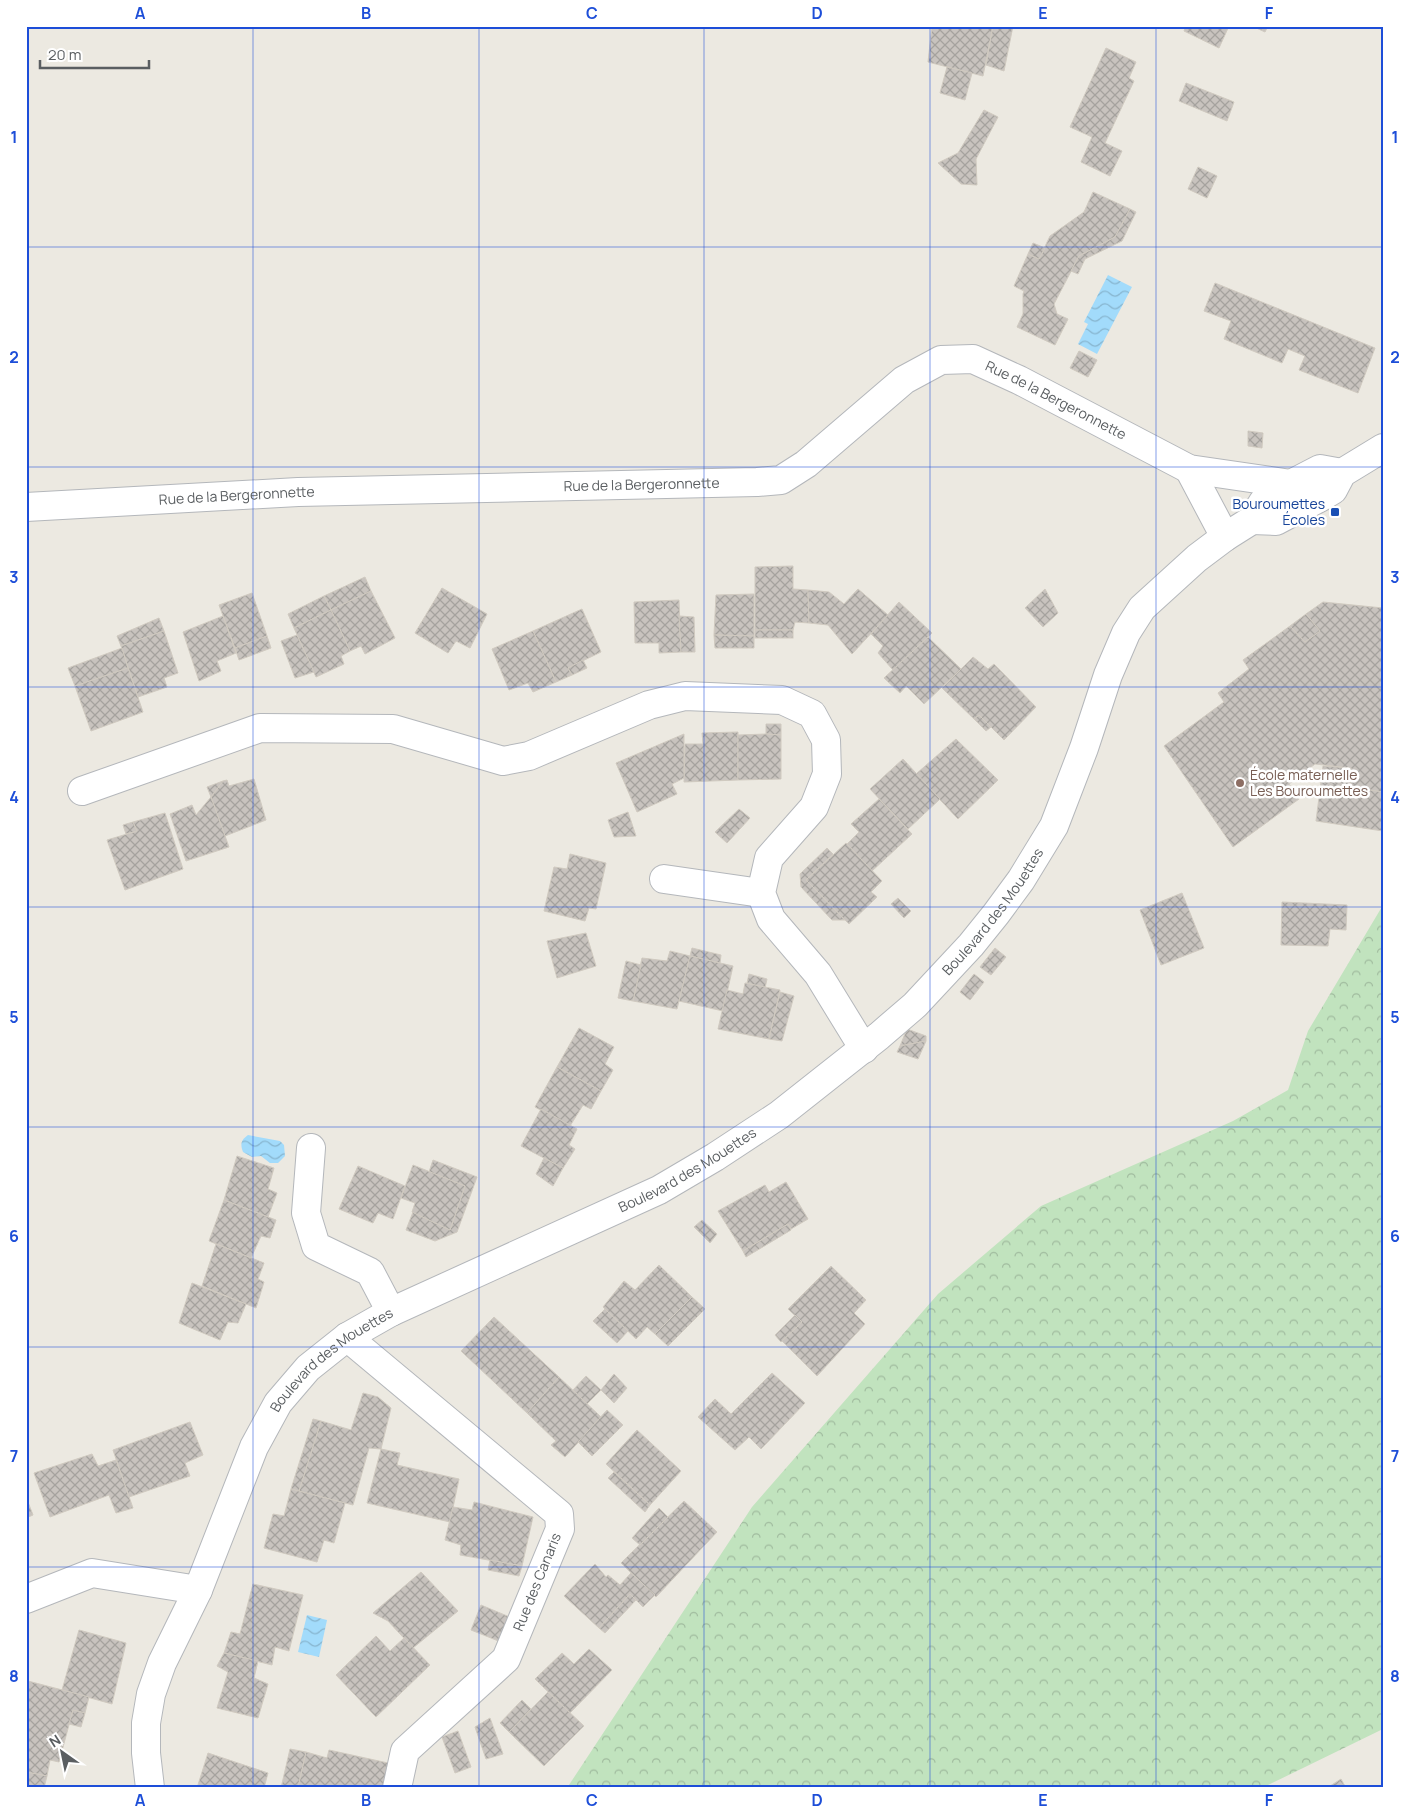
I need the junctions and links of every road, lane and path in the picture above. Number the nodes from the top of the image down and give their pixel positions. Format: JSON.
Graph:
{"nodes":[{"id":1,"x":1383,"y":448,"type":"edge"},
{"id":2,"x":1189,"y":469,"type":"junction"},
{"id":3,"x":1342,"y":474,"type":"junction"},
{"id":4,"x":1291,"y":484,"type":"junction"},
{"id":5,"x":26,"y":507,"type":"edge"},
{"id":6,"x":1252,"y":520,"type":"junction"},
{"id":7,"x":1225,"y":537,"type":"junction"},
{"id":8,"x":82,"y":791,"type":"dead end"},
{"id":9,"x":664,"y":879,"type":"dead end"},
{"id":10,"x":761,"y":894,"type":"junction"},
{"id":11,"x":864,"y":1049,"type":"junction"},
{"id":12,"x":312,"y":1148,"type":"dead end"},
{"id":13,"x":391,"y":1312,"type":"junction"},
{"id":14,"x":348,"y":1337,"type":"junction"},
{"id":15,"x":198,"y":1590,"type":"junction"},
{"id":16,"x":26,"y":1599,"type":"edge"},
{"id":17,"x":150,"y":1788,"type":"edge"},
{"id":18,"x":397,"y":1788,"type":"edge"}],
"edges":[{"from":1,"to":3,"type":"street"},
{"from":2,"to":4,"type":"street","name":"Rue de la Bergeronnette"},
{"from":2,"to":5,"type":"street","name":"Rue de la Bergeronnette"},
{"from":2,"to":7,"type":"street"},
{"from":3,"to":4,"type":"street"},
{"from":3,"to":6,"type":"street"},
{"from":4,"to":6,"type":"street"},
{"from":6,"to":7,"type":"street","name":"Boulevard des Mouettes"},
{"from":7,"to":11,"type":"street","name":"Boulevard des Mouettes"},
{"from":8,"to":10,"type":"street"},
{"from":9,"to":10,"type":"street"},
{"from":10,"to":11,"type":"street"},
{"from":11,"to":13,"type":"street","name":"Boulevard des Mouettes"},
{"from":12,"to":13,"type":"street"},
{"from":13,"to":14,"type":"street","name":"Boulevard des Mouettes"},
{"from":14,"to":15,"type":"street","name":"Boulevard des Mouettes"},
{"from":14,"to":18,"type":"street","name":"Rue des Canaris"},
{"from":15,"to":16,"type":"street"},
{"from":15,"to":17,"type":"street","name":"Boulevard des Mouettes"}]}
